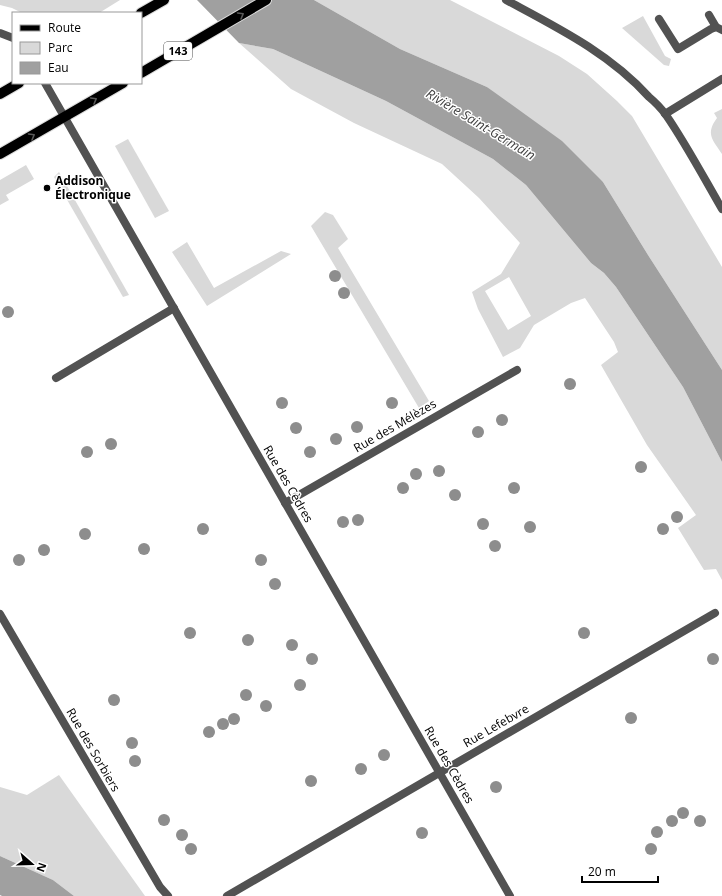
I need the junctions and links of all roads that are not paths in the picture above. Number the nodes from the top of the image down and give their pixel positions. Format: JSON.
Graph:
{"nodes":[{"id":1,"x":164,"y":0,"type":"edge"},
{"id":2,"x":266,"y":0,"type":"edge"},
{"id":3,"x":506,"y":0,"type":"edge"},
{"id":4,"x":518,"y":3,"type":"edge"},
{"id":5,"x":142,"y":12,"type":"edge"},
{"id":6,"x":709,"y":15,"type":"dead end"},
{"id":7,"x":659,"y":19,"type":"dead end"},
{"id":8,"x":719,"y":29,"type":"edge"},
{"id":9,"x":0,"y":33,"type":"edge"},
{"id":10,"x":12,"y":38,"type":"edge"},
{"id":11,"x":142,"y":72,"type":"edge"},
{"id":12,"x":722,"y":79,"type":"edge"},
{"id":13,"x":17,"y":84,"type":"edge"},
{"id":14,"x":46,"y":84,"type":"edge"},
{"id":15,"x":121,"y":84,"type":"edge"},
{"id":16,"x":0,"y":94,"type":"edge"},
{"id":17,"x":665,"y":114,"type":"junction"},
{"id":18,"x":64,"y":117,"type":"junction"},
{"id":19,"x":0,"y":154,"type":"edge"},
{"id":20,"x":719,"y":196,"type":"edge"},
{"id":21,"x":722,"y":209,"type":"edge"},
{"id":22,"x":174,"y":308,"type":"junction"},
{"id":23,"x":517,"y":370,"type":"dead end"},
{"id":24,"x":56,"y":378,"type":"dead end"},
{"id":25,"x":285,"y":503,"type":"junction"},
{"id":26,"x":715,"y":613,"type":"dead end"},
{"id":27,"x":0,"y":614,"type":"edge"},
{"id":28,"x":440,"y":773,"type":"junction"},
{"id":29,"x":168,"y":896,"type":"edge"},
{"id":30,"x":227,"y":896,"type":"edge"},
{"id":31,"x":510,"y":896,"type":"edge"}],
"edges":[{"from":1,"to":5,"type":"main road"},
{"from":11,"to":2,"type":"main road","number":"143","one_way":true},
{"from":3,"to":4,"type":"street"},
{"from":4,"to":17,"type":"street"},
{"from":6,"to":8,"type":"street"},
{"from":7,"to":8,"type":"street"},
{"from":9,"to":10,"type":"street"},
{"from":12,"to":17,"type":"street"},
{"from":13,"to":16,"type":"main road"},
{"from":14,"to":18,"type":"street","name":"Rue des Cèdres"},
{"from":18,"to":15,"type":"main road","one_way":true},
{"from":17,"to":20,"type":"street"},
{"from":19,"to":18,"type":"main road","one_way":true},
{"from":18,"to":22,"type":"street","name":"Rue des Cèdres"},
{"from":20,"to":21,"type":"street"},
{"from":22,"to":24,"type":"street"},
{"from":22,"to":25,"type":"street","name":"Rue des Cèdres"},
{"from":23,"to":25,"type":"street","name":"Rue des Mélèzes"},
{"from":25,"to":28,"type":"street","name":"Rue des Cèdres"},
{"from":26,"to":28,"type":"street","name":"Rue Lefebvre"},
{"from":27,"to":29,"type":"street","name":"Rue des Sorbiers"},
{"from":28,"to":30,"type":"street","name":"Rue Lefebvre"},
{"from":28,"to":31,"type":"street","name":"Rue des Cèdres"}]}
